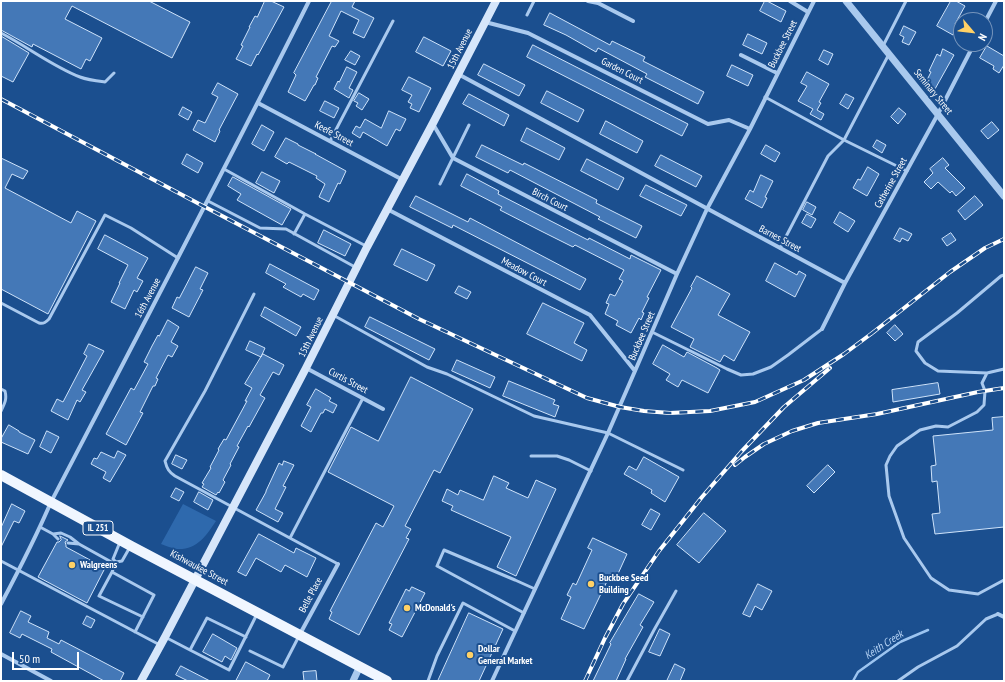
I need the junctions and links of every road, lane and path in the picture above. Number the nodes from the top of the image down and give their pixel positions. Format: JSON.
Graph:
{"nodes":[{"id":1,"x":309,"y":1,"type":"edge"},
{"id":2,"x":496,"y":1,"type":"edge"},
{"id":3,"x":534,"y":1,"type":"edge"},
{"id":4,"x":589,"y":1,"type":"edge"},
{"id":5,"x":790,"y":1,"type":"edge"},
{"id":6,"x":814,"y":1,"type":"edge"},
{"id":7,"x":846,"y":1,"type":"edge"},
{"id":8,"x":906,"y":1,"type":"edge"},
{"id":9,"x":996,"y":1,"type":"edge"},
{"id":10,"x":808,"y":12,"type":"junction"},
{"id":11,"x":990,"y":12,"type":"edge"},
{"id":12,"x":527,"y":15,"type":"dead end"},
{"id":13,"x":633,"y":21,"type":"dead end"},
{"id":14,"x":393,"y":22,"type":"dead end"},
{"id":15,"x":485,"y":22,"type":"junction"},
{"id":16,"x":1,"y":34,"type":"edge"},
{"id":17,"x":882,"y":46,"type":"junction"},
{"id":18,"x":970,"y":52,"type":"edge"},
{"id":19,"x":889,"y":54,"type":"junction"},
{"id":20,"x":741,"y":55,"type":"dead end"},
{"id":21,"x":114,"y":73,"type":"dead end"},
{"id":22,"x":777,"y":73,"type":"junction"},
{"id":23,"x":458,"y":74,"type":"junction"},
{"id":24,"x":765,"y":97,"type":"junction"},
{"id":25,"x":258,"y":103,"type":"junction"},
{"id":26,"x":938,"y":114,"type":"junction"},
{"id":27,"x":433,"y":123,"type":"junction"},
{"id":28,"x":469,"y":125,"type":"dead end"},
{"id":29,"x":750,"y":129,"type":"junction"},
{"id":30,"x":844,"y":140,"type":"junction"},
{"id":31,"x":330,"y":141,"type":"junction"},
{"id":32,"x":453,"y":158,"type":"junction"},
{"id":33,"x":224,"y":169,"type":"junction"},
{"id":34,"x":907,"y":171,"type":"junction"},
{"id":35,"x":403,"y":180,"type":"junction"},
{"id":36,"x":440,"y":184,"type":"dead end"},
{"id":37,"x":1004,"y":196,"type":"edge"},
{"id":38,"x":208,"y":201,"type":"junction"},
{"id":39,"x":387,"y":209,"type":"junction"},
{"id":40,"x":707,"y":209,"type":"junction"},
{"id":41,"x":305,"y":214,"type":"junction"},
{"id":42,"x":294,"y":234,"type":"junction"},
{"id":43,"x":367,"y":247,"type":"junction"},
{"id":44,"x":780,"y":248,"type":"junction"},
{"id":45,"x":178,"y":258,"type":"junction"},
{"id":46,"x":357,"y":268,"type":"junction"},
{"id":47,"x":677,"y":274,"type":"junction"},
{"id":48,"x":1004,"y":275,"type":"edge"},
{"id":49,"x":845,"y":283,"type":"junction"},
{"id":50,"x":254,"y":294,"type":"dead end"},
{"id":51,"x":1,"y":303,"type":"edge"},
{"id":52,"x":333,"y":315,"type":"junction"},
{"id":53,"x":822,"y":329,"type":"joint"},
{"id":54,"x":652,"y":332,"type":"junction"},
{"id":55,"x":306,"y":368,"type":"junction"},
{"id":56,"x":1004,"y":369,"type":"edge"},
{"id":57,"x":636,"y":371,"type":"junction"},
{"id":58,"x":986,"y":373,"type":"junction"},
{"id":59,"x":1,"y":389,"type":"edge"},
{"id":60,"x":362,"y":398,"type":"junction"},
{"id":61,"x":383,"y":409,"type":"dead end"},
{"id":62,"x":1,"y":411,"type":"edge"},
{"id":63,"x":608,"y":433,"type":"junction"},
{"id":64,"x":531,"y":456,"type":"dead end"},
{"id":65,"x":683,"y":470,"type":"dead end"},
{"id":66,"x":591,"y":471,"type":"junction"},
{"id":67,"x":1,"y":475,"type":"edge"},
{"id":68,"x":50,"y":502,"type":"junction"},
{"id":69,"x":233,"y":507,"type":"junction"},
{"id":70,"x":40,"y":527,"type":"junction"},
{"id":71,"x":53,"y":534,"type":"junction"},
{"id":72,"x":290,"y":538,"type":"junction"},
{"id":73,"x":58,"y":539,"type":"dead end"},
{"id":74,"x":121,"y":540,"type":"junction"},
{"id":75,"x":68,"y":543,"type":"dead end"},
{"id":76,"x":79,"y":544,"type":"junction"},
{"id":77,"x":131,"y":546,"type":"junction"},
{"id":78,"x":1,"y":561,"type":"edge"},
{"id":79,"x":115,"y":563,"type":"junction"},
{"id":80,"x":338,"y":564,"type":"joint"},
{"id":81,"x":19,"y":570,"type":"junction"},
{"id":82,"x":112,"y":572,"type":"junction"},
{"id":83,"x":195,"y":580,"type":"junction"},
{"id":84,"x":1004,"y":580,"type":"edge"},
{"id":85,"x":535,"y":589,"type":"junction"},
{"id":86,"x":676,"y":591,"type":"dead end"},
{"id":87,"x":1,"y":604,"type":"edge"},
{"id":88,"x":258,"y":613,"type":"junction"},
{"id":89,"x":524,"y":613,"type":"junction"},
{"id":90,"x":998,"y":614,"type":"joint"},
{"id":91,"x":143,"y":617,"type":"junction"},
{"id":92,"x":1004,"y":617,"type":"edge"},
{"id":93,"x":515,"y":631,"type":"junction"},
{"id":94,"x":135,"y":632,"type":"junction"},
{"id":95,"x":300,"y":634,"type":"junction"},
{"id":96,"x":165,"y":637,"type":"junction"},
{"id":97,"x":246,"y":637,"type":"junction"},
{"id":98,"x":160,"y":645,"type":"junction"},
{"id":99,"x":190,"y":650,"type":"junction"},
{"id":100,"x":250,"y":651,"type":"dead end"},
{"id":101,"x":1,"y":654,"type":"edge"},
{"id":102,"x":360,"y":666,"type":"junction"},
{"id":103,"x":51,"y":681,"type":"edge"},
{"id":104,"x":141,"y":681,"type":"edge"},
{"id":105,"x":353,"y":681,"type":"edge"},
{"id":106,"x":387,"y":681,"type":"edge"},
{"id":107,"x":428,"y":681,"type":"edge"},
{"id":108,"x":492,"y":681,"type":"edge"},
{"id":109,"x":627,"y":681,"type":"edge"},
{"id":110,"x":898,"y":681,"type":"edge"}],
"edges":[{"from":1,"to":25,"type":"street","name":"16th Avenue"},
{"from":2,"to":15,"type":"main road","name":"15th Avenue"},
{"from":3,"to":12,"type":"lane"},
{"from":4,"to":13,"type":"street"},
{"from":5,"to":10,"type":"street"},
{"from":6,"to":10,"type":"street","name":"Buckbee Street"},
{"from":7,"to":17,"type":"street","name":"Seminary Street"},
{"from":8,"to":17,"type":"lane"},
{"from":9,"to":11,"type":"street"},
{"from":10,"to":22,"type":"street","name":"Buckbee Street"},
{"from":14,"to":31,"type":"lane"},
{"from":15,"to":23,"type":"main road","name":"15th Avenue"},
{"from":15,"to":29,"type":"street","name":"Garden Court"},
{"from":16,"to":21,"type":"lane"},
{"from":17,"to":19,"type":"street","name":"Seminary Street"},
{"from":18,"to":26,"type":"street","name":"Catherine Street"},
{"from":19,"to":26,"type":"street","name":"Seminary Street"},
{"from":19,"to":30,"type":"lane"},
{"from":20,"to":22,"type":"street"},
{"from":22,"to":24,"type":"street","name":"Buckbee Street"},
{"from":23,"to":27,"type":"main road","name":"15th Avenue"},
{"from":23,"to":40,"type":"street"},
{"from":24,"to":29,"type":"street","name":"Buckbee Street"},
{"from":24,"to":30,"type":"lane"},
{"from":25,"to":31,"type":"street","name":"Keefe Street"},
{"from":25,"to":33,"type":"street","name":"16th Avenue"},
{"from":26,"to":34,"type":"street","name":"Catherine Street"},
{"from":26,"to":37,"type":"street","name":"Seminary Street"},
{"from":27,"to":32,"type":"street"},
{"from":27,"to":35,"type":"main road","name":"15th Avenue"},
{"from":28,"to":32,"type":"lane"},
{"from":29,"to":40,"type":"street","name":"Buckbee Street"},
{"from":30,"to":34,"type":"lane"},
{"from":30,"to":44,"type":"lane"},
{"from":31,"to":35,"type":"street","name":"Keefe Street"},
{"from":32,"to":36,"type":"lane"},
{"from":32,"to":47,"type":"street","name":"Birch Court"},
{"from":33,"to":38,"type":"street","name":"16th Avenue"},
{"from":33,"to":41,"type":"lane"},
{"from":34,"to":49,"type":"street","name":"Catherine Street"},
{"from":35,"to":39,"type":"main road","name":"15th Avenue"},
{"from":38,"to":42,"type":"lane"},
{"from":38,"to":45,"type":"street","name":"16th Avenue"},
{"from":39,"to":43,"type":"main road","name":"15th Avenue"},
{"from":39,"to":57,"type":"street","name":"Meadow Court"},
{"from":40,"to":44,"type":"street","name":"Barnes Street"},
{"from":40,"to":47,"type":"street","name":"Buckbee Street"},
{"from":41,"to":42,"type":"lane"},
{"from":41,"to":43,"type":"lane"},
{"from":42,"to":46,"type":"lane"},
{"from":43,"to":46,"type":"main road","name":"15th Avenue"},
{"from":44,"to":49,"type":"street","name":"Barnes Street"},
{"from":45,"to":51,"type":"lane"},
{"from":45,"to":68,"type":"street","name":"16th Avenue"},
{"from":46,"to":52,"type":"main road","name":"15th Avenue"},
{"from":47,"to":54,"type":"street","name":"Buckbee Street"},
{"from":48,"to":58,"type":"lane"},
{"from":49,"to":53,"type":"street","name":"Catherine Street"},
{"from":50,"to":69,"type":"lane"},
{"from":52,"to":55,"type":"main road","name":"15th Avenue"},
{"from":52,"to":63,"type":"lane"},
{"from":53,"to":54,"type":"lane"},
{"from":54,"to":57,"type":"street","name":"Buckbee Street"},
{"from":55,"to":60,"type":"street","name":"Curtis Street"},
{"from":55,"to":69,"type":"main road","name":"15th Avenue"},
{"from":56,"to":58,"type":"lane"},
{"from":57,"to":63,"type":"street","name":"Buckbee Street"},
{"from":58,"to":84,"type":"lane"},
{"from":59,"to":62,"type":"lane"},
{"from":60,"to":61,"type":"street","name":"Curtis Street"},
{"from":60,"to":72,"type":"lane"},
{"from":63,"to":65,"type":"lane"},
{"from":63,"to":66,"type":"street","name":"Buckbee Street"},
{"from":64,"to":66,"type":"lane"},
{"from":66,"to":85,"type":"street","name":"Buckbee Street"},
{"from":67,"to":68,"type":"main road","name":"Kishwaukee Street","number":"IL 251"},
{"from":68,"to":70,"type":"street","name":"16th Avenue"},
{"from":68,"to":74,"type":"main road","name":"Kishwaukee Street","number":"IL 251"},
{"from":69,"to":72,"type":"lane"},
{"from":69,"to":83,"type":"main road","name":"15th Avenue"},
{"from":70,"to":71,"type":"lane"},
{"from":70,"to":81,"type":"street","name":"16th Avenue"},
{"from":71,"to":73,"type":"lane"},
{"from":71,"to":76,"type":"lane"},
{"from":72,"to":80,"type":"lane"},
{"from":74,"to":77,"type":"main road","name":"Kishwaukee Street","number":"IL 251"},
{"from":74,"to":79,"type":"lane"},
{"from":75,"to":76,"type":"lane"},
{"from":76,"to":79,"type":"lane"},
{"from":77,"to":79,"type":"lane"},
{"from":77,"to":83,"type":"main road","name":"Kishwaukee Street","number":"IL 251"},
{"from":78,"to":81,"type":"lane"},
{"from":79,"to":82,"type":"lane"},
{"from":80,"to":95,"type":"street","name":"Belle Place"},
{"from":81,"to":87,"type":"street","name":"16th Avenue"},
{"from":81,"to":94,"type":"lane"},
{"from":82,"to":91,"type":"lane"},
{"from":82,"to":91,"type":"lane"},
{"from":83,"to":88,"type":"main road","name":"Kishwaukee Street","number":"IL 251"},
{"from":83,"to":96,"type":"main road","name":"15th Avenue"},
{"from":85,"to":89,"type":"street","name":"Buckbee Street"},
{"from":85,"to":89,"type":"lane"},
{"from":86,"to":109,"type":"lane"},
{"from":88,"to":95,"type":"main road","name":"Kishwaukee Street","number":"IL 251"},
{"from":88,"to":97,"type":"lane"},
{"from":89,"to":93,"type":"street","name":"Buckbee Street"},
{"from":90,"to":92,"type":"street"},
{"from":90,"to":110,"type":"lane"},
{"from":91,"to":94,"type":"lane"},
{"from":93,"to":107,"type":"lane"},
{"from":93,"to":108,"type":"street","name":"Buckbee Street"},
{"from":94,"to":98,"type":"lane"},
{"from":95,"to":100,"type":"lane"},
{"from":95,"to":102,"type":"main road","name":"Kishwaukee Street","number":"IL 251"},
{"from":96,"to":98,"type":"main road","name":"15th Avenue"},
{"from":96,"to":99,"type":"lane"},
{"from":97,"to":99,"type":"lane"},
{"from":97,"to":99,"type":"lane"},
{"from":98,"to":104,"type":"main road","name":"15th Avenue"},
{"from":101,"to":103,"type":"street"},
{"from":102,"to":105,"type":"street"},
{"from":102,"to":106,"type":"main road","name":"Kishwaukee Street","number":"IL 251"}]}
